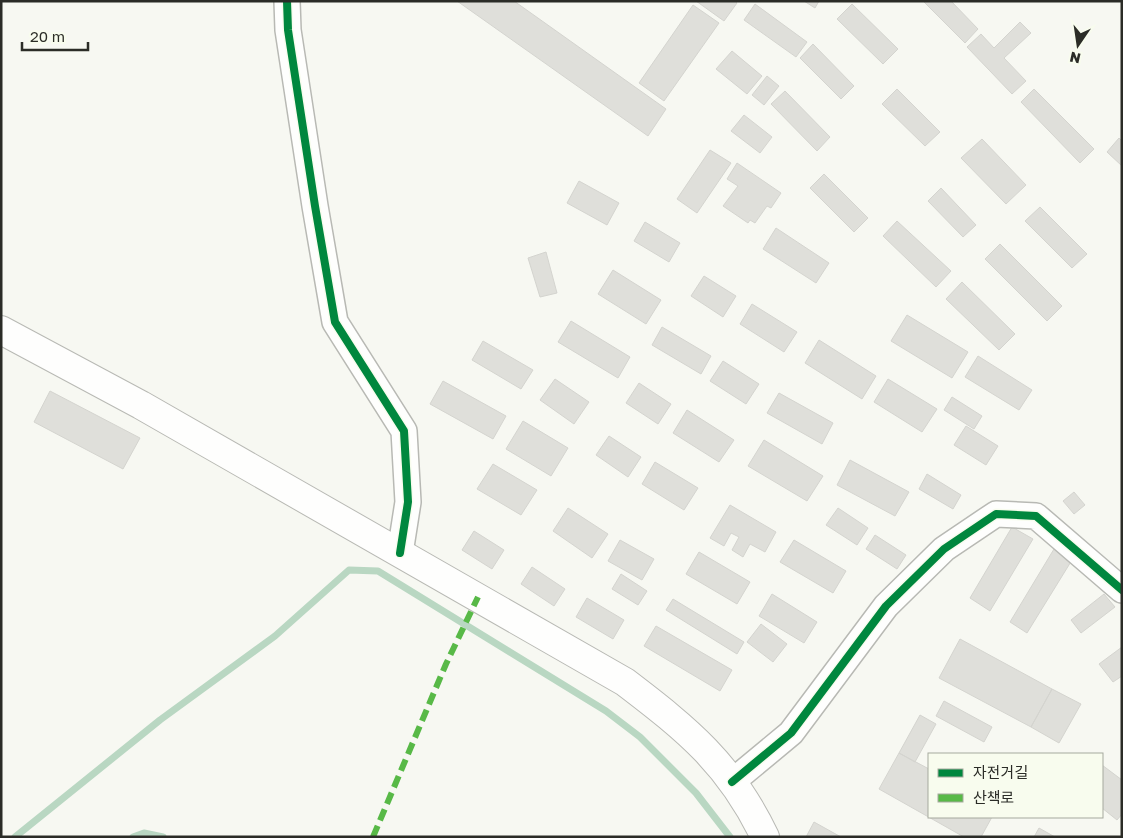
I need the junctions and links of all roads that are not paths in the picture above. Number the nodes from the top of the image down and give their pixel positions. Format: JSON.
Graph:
{"nodes":[{"id":1,"x":287,"y":1,"type":"edge"},
{"id":2,"x":1,"y":330,"type":"edge"},
{"id":3,"x":400,"y":553,"type":"junction"},
{"id":4,"x":1122,"y":590,"type":"edge"},
{"id":5,"x":732,"y":782,"type":"junction"},
{"id":6,"x":765,"y":837,"type":"edge"}],
"edges":[{"from":1,"to":3,"type":"street"},
{"from":2,"to":3,"type":"main road"},
{"from":3,"to":5,"type":"main road"},
{"from":4,"to":5,"type":"street"},
{"from":5,"to":6,"type":"main road"}]}
